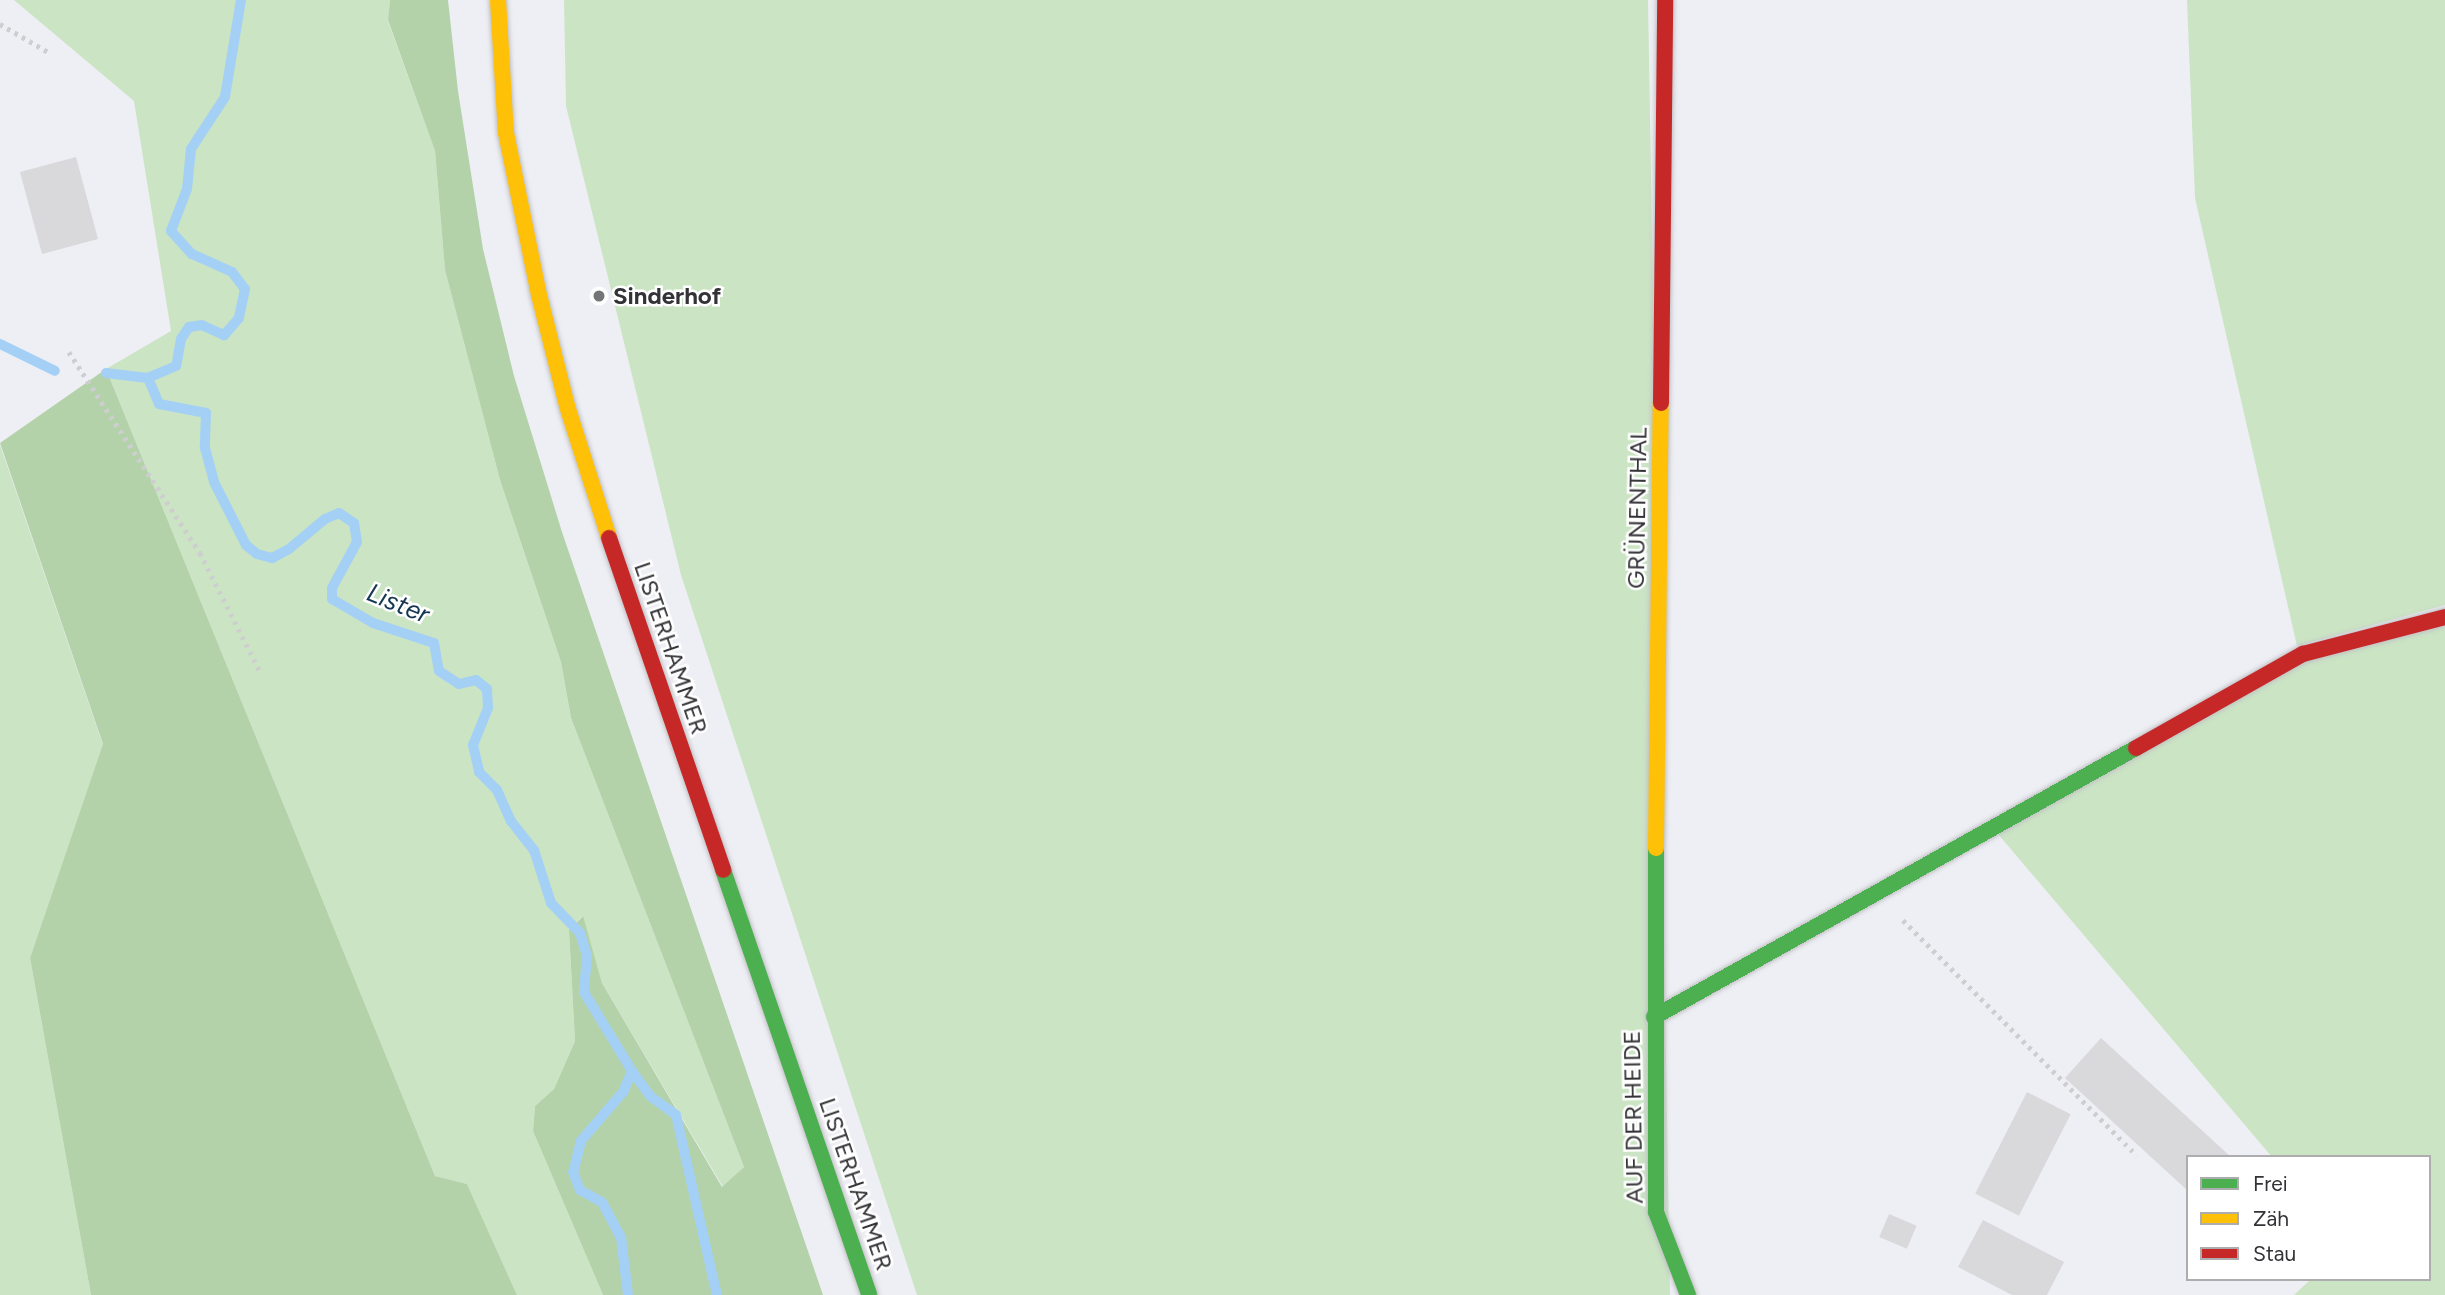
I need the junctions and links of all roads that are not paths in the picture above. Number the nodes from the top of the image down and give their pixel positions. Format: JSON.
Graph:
{"nodes":[{"id":1,"x":498,"y":0,"type":"edge"},
{"id":2,"x":1665,"y":0,"type":"edge"},
{"id":3,"x":2445,"y":617,"type":"edge"},
{"id":4,"x":1654,"y":1017,"type":"junction"},
{"id":5,"x":869,"y":1295,"type":"edge"},
{"id":6,"x":1688,"y":1295,"type":"edge"}],
"edges":[{"from":1,"to":5,"type":"street","name":"LISTERHAMMER"},
{"from":2,"to":4,"type":"street","name":"GRÜNENTHAL"},
{"from":3,"to":4,"type":"street"},
{"from":4,"to":6,"type":"street","name":"AUF DER HEIDE"}]}
